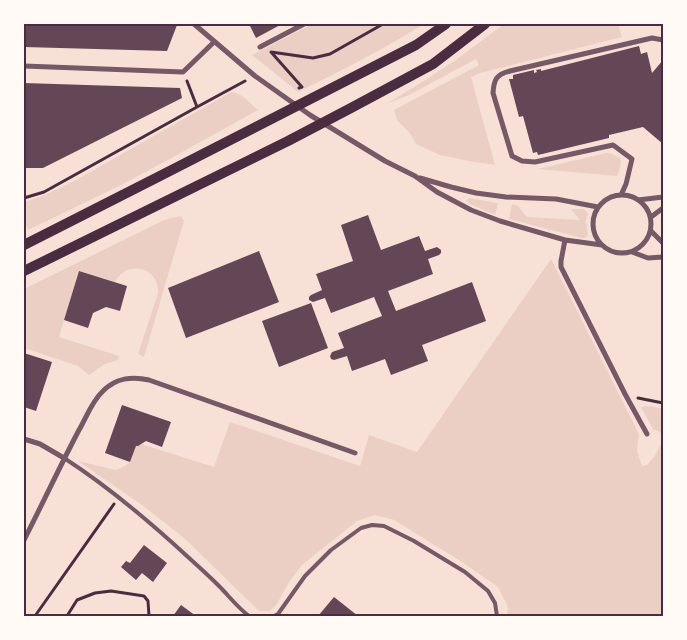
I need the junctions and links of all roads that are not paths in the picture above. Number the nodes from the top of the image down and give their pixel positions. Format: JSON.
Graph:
{"nodes":[{"id":1,"x":194,"y":24,"type":"edge"},
{"id":2,"x":304,"y":24,"type":"edge"},
{"id":3,"x":446,"y":24,"type":"edge"},
{"id":4,"x":485,"y":24,"type":"edge"},
{"id":5,"x":663,"y":40,"type":"edge"},
{"id":6,"x":214,"y":42,"type":"junction"},
{"id":7,"x":260,"y":47,"type":"dead end"},
{"id":8,"x":24,"y":66,"type":"edge"},
{"id":9,"x":415,"y":176,"type":"junction"},
{"id":10,"x":621,"y":195,"type":"junction"},
{"id":11,"x":663,"y":197,"type":"edge"},
{"id":12,"x":638,"y":200,"type":"junction"},
{"id":13,"x":598,"y":207,"type":"junction"},
{"id":14,"x":663,"y":208,"type":"edge"},
{"id":15,"x":651,"y":217,"type":"junction"},
{"id":16,"x":651,"y":231,"type":"junction"},
{"id":17,"x":565,"y":240,"type":"junction"},
{"id":18,"x":663,"y":243,"type":"edge"},
{"id":19,"x":24,"y":245,"type":"edge"},
{"id":20,"x":602,"y":245,"type":"junction"},
{"id":21,"x":632,"y":252,"type":"junction"},
{"id":22,"x":663,"y":257,"type":"edge"},
{"id":23,"x":24,"y":271,"type":"edge"},
{"id":24,"x":647,"y":434,"type":"dead end"},
{"id":25,"x":24,"y":439,"type":"edge"},
{"id":26,"x":355,"y":454,"type":"dead end"},
{"id":27,"x":64,"y":458,"type":"junction"},
{"id":28,"x":24,"y":540,"type":"edge"},
{"id":29,"x":249,"y":616,"type":"edge"},
{"id":30,"x":274,"y":616,"type":"edge"},
{"id":31,"x":497,"y":616,"type":"edge"}],
"edges":[{"from":1,"to":6,"type":"street"},
{"from":2,"to":7,"type":"street"},
{"from":3,"to":19,"type":"main road"},
{"from":4,"to":23,"type":"main road"},
{"from":5,"to":10,"type":"street"},
{"from":6,"to":8,"type":"street"},
{"from":6,"to":9,"type":"street"},
{"from":9,"to":13,"type":"street"},
{"from":9,"to":17,"type":"street"},
{"from":10,"to":12,"type":"street"},
{"from":10,"to":13,"type":"street"},
{"from":11,"to":12,"type":"street"},
{"from":12,"to":15,"type":"street"},
{"from":13,"to":20,"type":"street"},
{"from":14,"to":15,"type":"street"},
{"from":15,"to":16,"type":"street"},
{"from":16,"to":18,"type":"street"},
{"from":16,"to":21,"type":"street"},
{"from":17,"to":20,"type":"street"},
{"from":17,"to":24,"type":"street"},
{"from":20,"to":21,"type":"street"},
{"from":21,"to":22,"type":"street"},
{"from":25,"to":27,"type":"street"},
{"from":26,"to":27,"type":"street"},
{"from":27,"to":28,"type":"street"},
{"from":27,"to":29,"type":"lane"},
{"from":30,"to":31,"type":"lane"}]}
